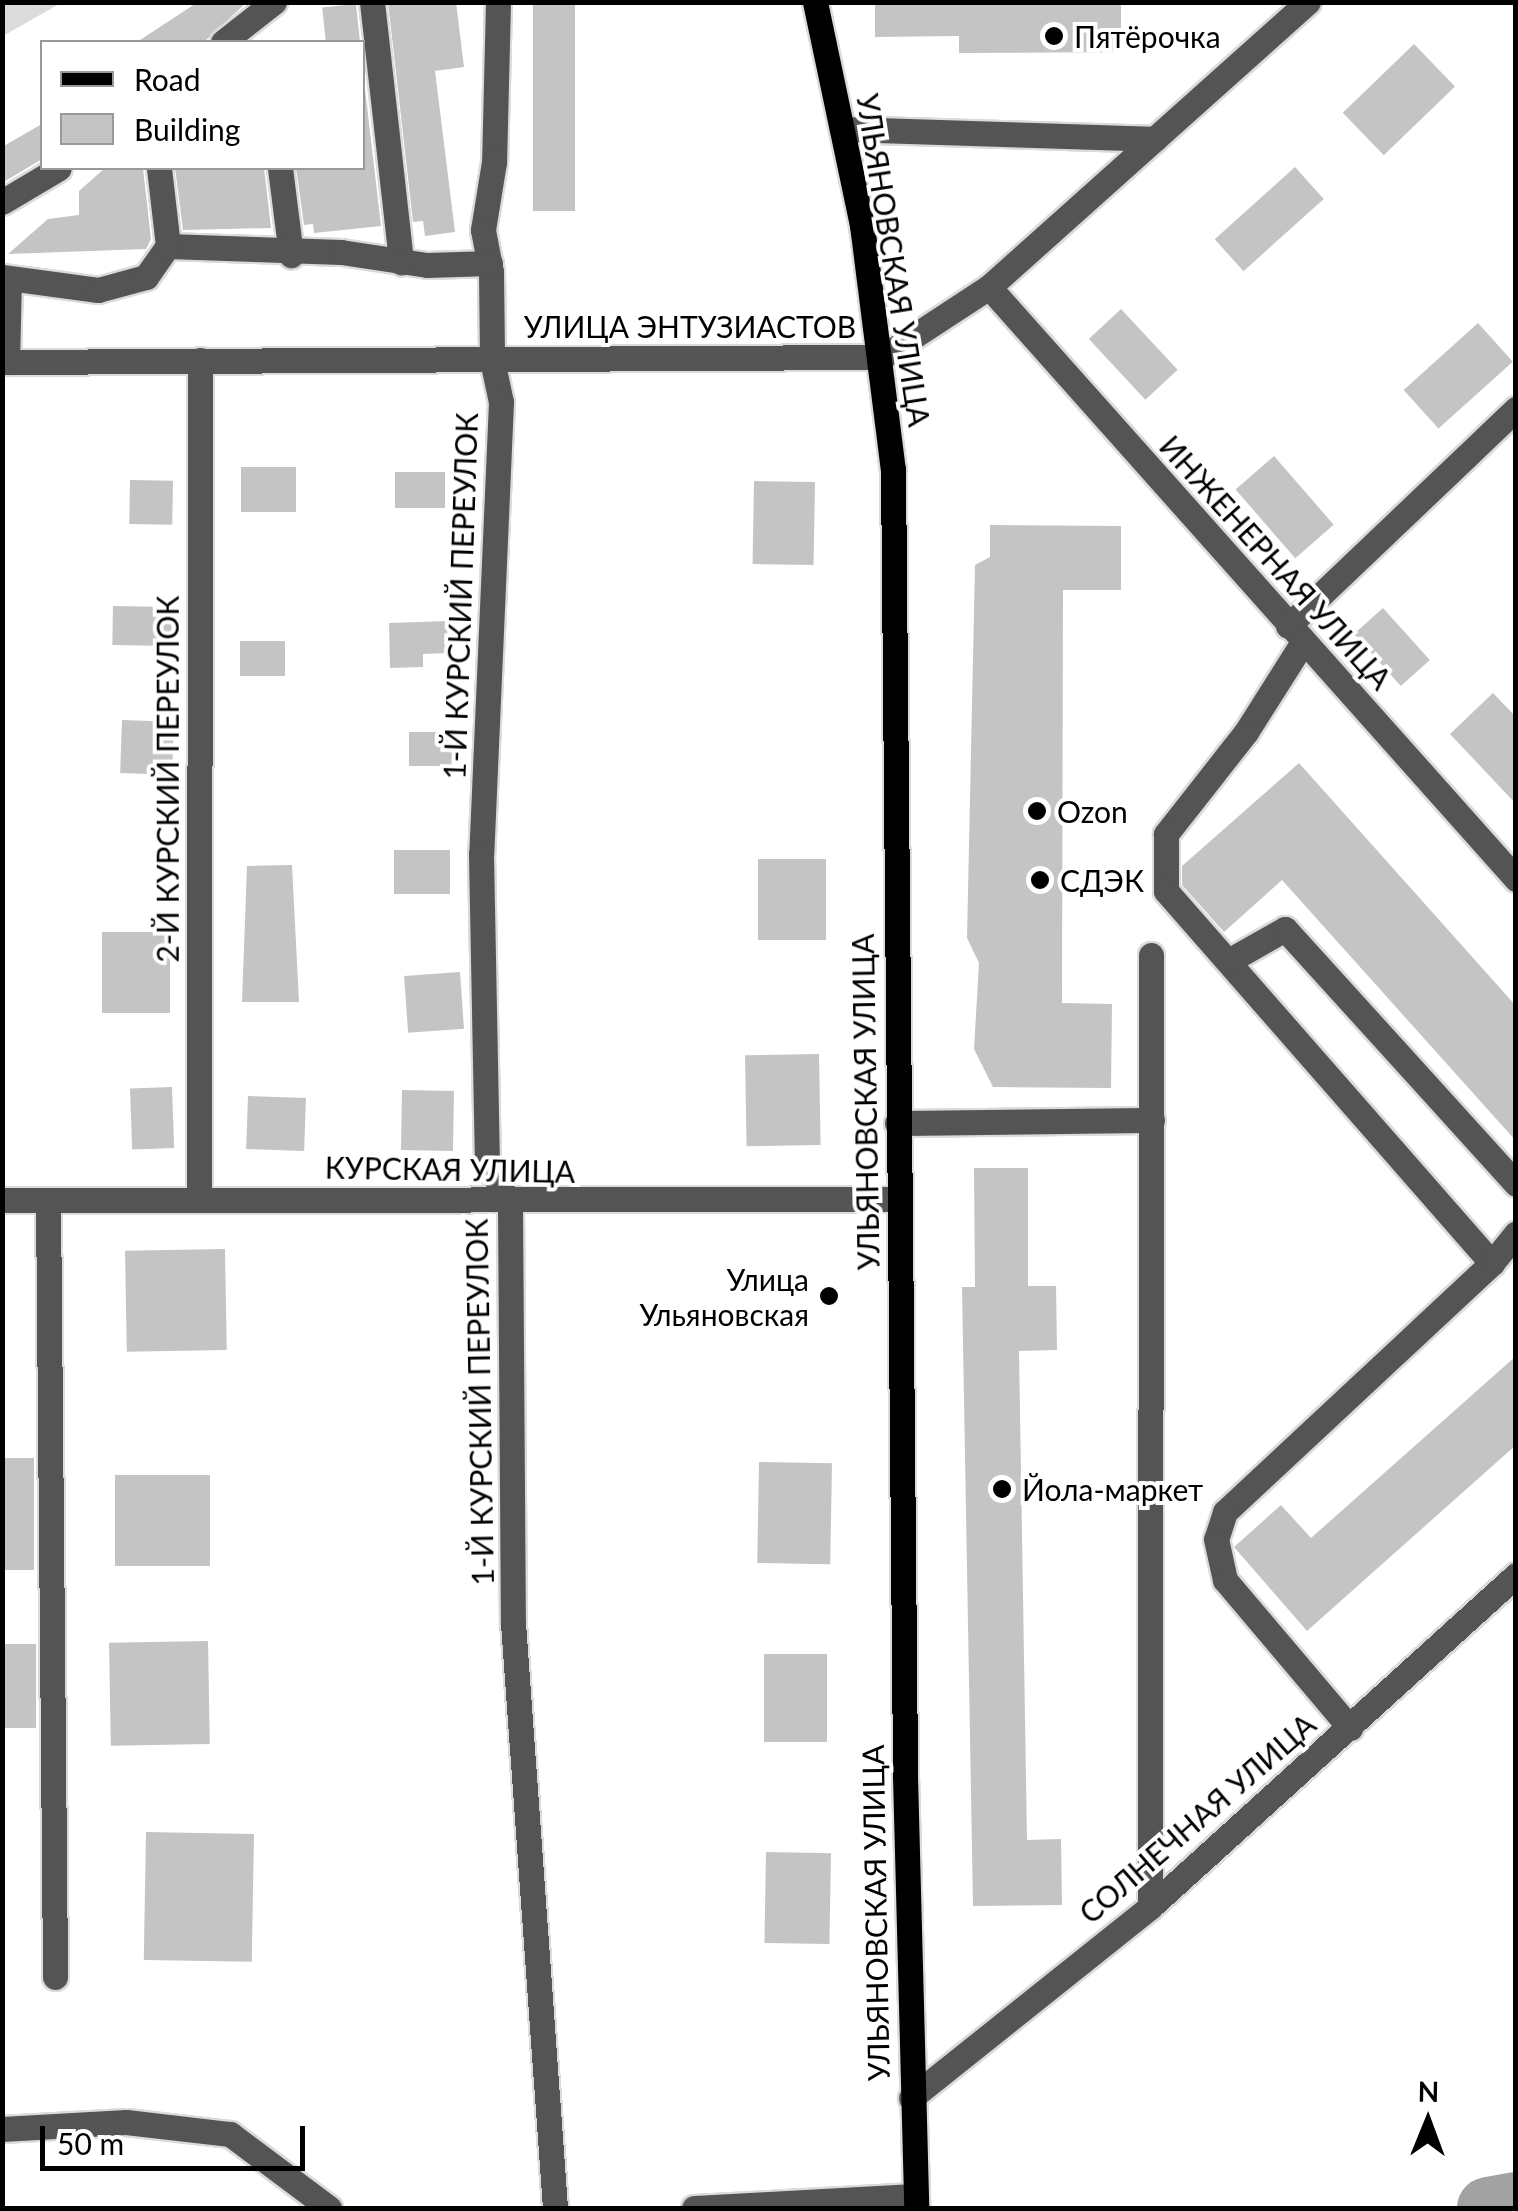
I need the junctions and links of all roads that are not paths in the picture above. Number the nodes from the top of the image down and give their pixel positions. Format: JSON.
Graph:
{"nodes":[{"id":1,"x":274,"y":2,"type":"edge"},
{"id":2,"x":372,"y":2,"type":"edge"},
{"id":3,"x":498,"y":2,"type":"edge"},
{"id":4,"x":815,"y":2,"type":"edge"},
{"id":5,"x":1300,"y":5,"type":"edge"},
{"id":6,"x":226,"y":40,"type":"edge"},
{"id":7,"x":842,"y":129,"type":"junction"},
{"id":8,"x":1155,"y":139,"type":"junction"},
{"id":9,"x":56,"y":170,"type":"edge"},
{"id":10,"x":158,"y":170,"type":"edge"},
{"id":11,"x":280,"y":170,"type":"edge"},
{"id":12,"x":2,"y":202,"type":"edge"},
{"id":13,"x":168,"y":246,"type":"junction"},
{"id":14,"x":290,"y":255,"type":"junction"},
{"id":15,"x":401,"y":262,"type":"junction"},
{"id":16,"x":490,"y":263,"type":"junction"},
{"id":17,"x":6,"y":279,"type":"edge"},
{"id":18,"x":989,"y":287,"type":"junction"},
{"id":19,"x":882,"y":357,"type":"junction"},
{"id":20,"x":200,"y":360,"type":"junction"},
{"id":21,"x":492,"y":360,"type":"junction"},
{"id":22,"x":5,"y":362,"type":"edge"},
{"id":23,"x":1516,"y":409,"type":"edge"},
{"id":24,"x":1296,"y":634,"type":"junction"},
{"id":25,"x":1516,"y":879,"type":"edge"},
{"id":26,"x":1152,"y":955,"type":"dead end"},
{"id":27,"x":1232,"y":959,"type":"junction"},
{"id":28,"x":1152,"y":1120,"type":"junction"},
{"id":29,"x":896,"y":1123,"type":"junction"},
{"id":30,"x":1516,"y":1184,"type":"edge"},
{"id":31,"x":199,"y":1198,"type":"junction"},
{"id":32,"x":898,"y":1198,"type":"junction"},
{"id":33,"x":2,"y":1200,"type":"edge"},
{"id":34,"x":48,"y":1200,"type":"junction"},
{"id":35,"x":510,"y":1204,"type":"junction"},
{"id":36,"x":1516,"y":1233,"type":"edge"},
{"id":37,"x":1492,"y":1263,"type":"junction"},
{"id":38,"x":1516,"y":1575,"type":"edge"},
{"id":39,"x":1350,"y":1728,"type":"junction"},
{"id":40,"x":1150,"y":1907,"type":"junction"},
{"id":41,"x":55,"y":1977,"type":"dead end"},
{"id":42,"x":911,"y":2098,"type":"junction"},
{"id":43,"x":2,"y":2129,"type":"edge"},
{"id":44,"x":916,"y":2202,"type":"edge"},
{"id":45,"x":329,"y":2208,"type":"edge"},
{"id":46,"x":555,"y":2208,"type":"edge"},
{"id":47,"x":694,"y":2208,"type":"edge"}],
"edges":[{"from":1,"to":6,"type":"street"},
{"from":2,"to":15,"type":"street"},
{"from":3,"to":16,"type":"street","name":"1-Й КУРСКИЙ ПЕРЕУЛОК"},
{"from":4,"to":7,"type":"main road","name":"УЛЬЯНОВСКАЯ УЛИЦА"},
{"from":5,"to":8,"type":"street","name":"УЛИЦА ЭНТУЗИАСТОВ"},
{"from":7,"to":8,"type":"street"},
{"from":7,"to":19,"type":"main road","name":"УЛЬЯНОВСКАЯ УЛИЦА"},
{"from":8,"to":18,"type":"street","name":"УЛИЦА ЭНТУЗИАСТОВ"},
{"from":9,"to":12,"type":"street"},
{"from":10,"to":13,"type":"street"},
{"from":11,"to":14,"type":"street"},
{"from":13,"to":14,"type":"street"},
{"from":13,"to":17,"type":"street"},
{"from":14,"to":15,"type":"street"},
{"from":15,"to":16,"type":"street"},
{"from":16,"to":21,"type":"street","name":"1-Й КУРСКИЙ ПЕРЕУЛОК"},
{"from":17,"to":22,"type":"street"},
{"from":18,"to":19,"type":"street","name":"УЛИЦА ЭНТУЗИАСТОВ"},
{"from":18,"to":24,"type":"street","name":"ИНЖЕНЕРНАЯ УЛИЦА"},
{"from":19,"to":21,"type":"street","name":"УЛИЦА ЭНТУЗИАСТОВ"},
{"from":19,"to":29,"type":"main road","name":"УЛЬЯНОВСКАЯ УЛИЦА"},
{"from":20,"to":21,"type":"street","name":"УЛИЦА ЭНТУЗИАСТОВ"},
{"from":20,"to":22,"type":"street","name":"УЛИЦА ЭНТУЗИАСТОВ"},
{"from":20,"to":31,"type":"street","name":"2-Й КУРСКИЙ ПЕРЕУЛОК"},
{"from":21,"to":35,"type":"street","name":"1-Й КУРСКИЙ ПЕРЕУЛОК"},
{"from":23,"to":24,"type":"street"},
{"from":24,"to":25,"type":"street","name":"ИНЖЕНЕРНАЯ УЛИЦА"},
{"from":24,"to":27,"type":"street"},
{"from":26,"to":28,"type":"street"},
{"from":27,"to":30,"type":"street"},
{"from":27,"to":37,"type":"street"},
{"from":28,"to":29,"type":"street"},
{"from":28,"to":40,"type":"street"},
{"from":29,"to":32,"type":"main road","name":"УЛЬЯНОВСКАЯ УЛИЦА"},
{"from":31,"to":34,"type":"street","name":"КУРСКАЯ УЛИЦА"},
{"from":31,"to":35,"type":"street","name":"КУРСКАЯ УЛИЦА"},
{"from":32,"to":35,"type":"street","name":"КУРСКАЯ УЛИЦА"},
{"from":32,"to":42,"type":"main road","name":"УЛЬЯНОВСКАЯ УЛИЦА"},
{"from":33,"to":34,"type":"street","name":"КУРСКАЯ УЛИЦА"},
{"from":34,"to":41,"type":"street"},
{"from":35,"to":46,"type":"street","name":"1-Й КУРСКИЙ ПЕРЕУЛОК"},
{"from":36,"to":37,"type":"street"},
{"from":37,"to":39,"type":"street"},
{"from":38,"to":39,"type":"street","name":"СОЛНЕЧНАЯ УЛИЦА"},
{"from":39,"to":40,"type":"street","name":"СОЛНЕЧНАЯ УЛИЦА"},
{"from":40,"to":42,"type":"street","name":"СОЛНЕЧНАЯ УЛИЦА"},
{"from":42,"to":44,"type":"main road","name":"УЛЬЯНОВСКАЯ УЛИЦА"},
{"from":43,"to":45,"type":"street"},
{"from":44,"to":47,"type":"street"}]}
